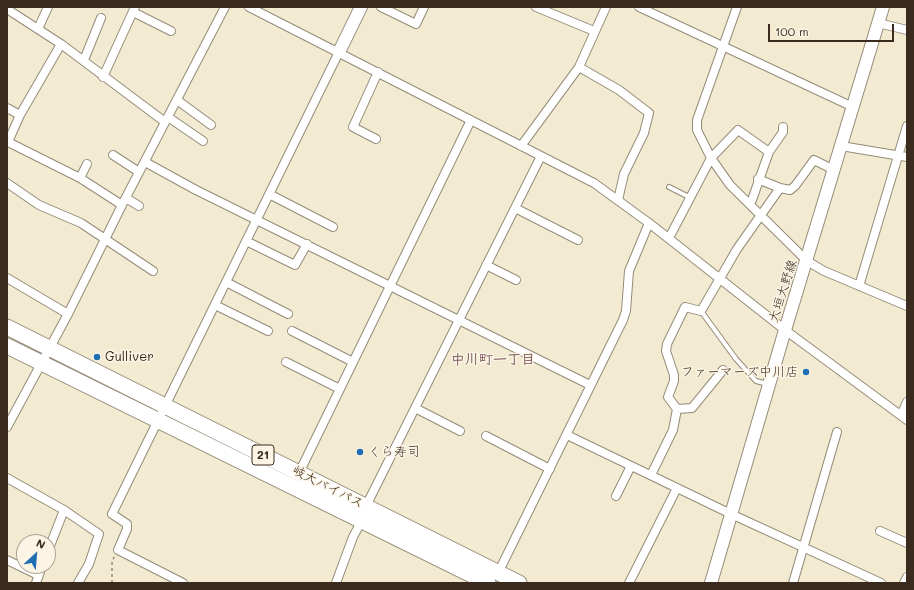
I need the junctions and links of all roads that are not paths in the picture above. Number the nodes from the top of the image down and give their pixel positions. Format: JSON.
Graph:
{"nodes":[{"id":1,"x":48,"y":7,"type":"edge"},
{"id":2,"x":225,"y":7,"type":"edge"},
{"id":3,"x":249,"y":7,"type":"edge"},
{"id":4,"x":381,"y":7,"type":"edge"},
{"id":5,"x":424,"y":7,"type":"edge"},
{"id":6,"x":536,"y":7,"type":"edge"},
{"id":7,"x":606,"y":7,"type":"edge"},
{"id":8,"x":639,"y":7,"type":"edge"},
{"id":9,"x":737,"y":7,"type":"edge"},
{"id":10,"x":883,"y":7,"type":"edge"},
{"id":11,"x":358,"y":8,"type":"edge"},
{"id":12,"x":7,"y":9,"type":"edge"},
{"id":13,"x":134,"y":10,"type":"edge"},
{"id":14,"x":101,"y":18,"type":"dead end"},
{"id":15,"x":878,"y":22,"type":"junction"},
{"id":16,"x":38,"y":29,"type":"junction"},
{"id":17,"x":907,"y":30,"type":"edge"},
{"id":18,"x":171,"y":31,"type":"dead end"},
{"id":19,"x":594,"y":31,"type":"junction"},
{"id":20,"x":61,"y":44,"type":"junction"},
{"id":21,"x":723,"y":45,"type":"junction"},
{"id":22,"x":339,"y":52,"type":"junction"},
{"id":23,"x":84,"y":60,"type":"junction"},
{"id":24,"x":579,"y":67,"type":"junction"},
{"id":25,"x":378,"y":72,"type":"junction"},
{"id":26,"x":103,"y":77,"type":"junction"},
{"id":27,"x":177,"y":100,"type":"junction"},
{"id":28,"x":853,"y":107,"type":"junction"},
{"id":29,"x":7,"y":108,"type":"edge"},
{"id":30,"x":20,"y":115,"type":"junction"},
{"id":31,"x":167,"y":120,"type":"junction"},
{"id":32,"x":471,"y":120,"type":"junction"},
{"id":33,"x":211,"y":125,"type":"dead end"},
{"id":34,"x":907,"y":126,"type":"edge"},
{"id":35,"x":783,"y":127,"type":"dead end"},
{"id":36,"x":376,"y":139,"type":"dead end"},
{"id":37,"x":203,"y":141,"type":"dead end"},
{"id":38,"x":8,"y":144,"type":"edge"},
{"id":39,"x":521,"y":146,"type":"junction"},
{"id":40,"x":841,"y":146,"type":"junction"},
{"id":41,"x":768,"y":152,"type":"junction"},
{"id":42,"x":113,"y":155,"type":"dead end"},
{"id":43,"x":540,"y":156,"type":"junction"},
{"id":44,"x":898,"y":156,"type":"junction"},
{"id":45,"x":907,"y":157,"type":"edge"},
{"id":46,"x":711,"y":158,"type":"junction"},
{"id":47,"x":145,"y":162,"type":"junction"},
{"id":48,"x":87,"y":164,"type":"dead end"},
{"id":49,"x":834,"y":170,"type":"junction"},
{"id":50,"x":139,"y":172,"type":"junction"},
{"id":51,"x":80,"y":178,"type":"junction"},
{"id":52,"x":758,"y":179,"type":"junction"},
{"id":53,"x":7,"y":183,"type":"edge"},
{"id":54,"x":669,"y":187,"type":"dead end"},
{"id":55,"x":780,"y":188,"type":"junction"},
{"id":56,"x":269,"y":194,"type":"junction"},
{"id":57,"x":689,"y":197,"type":"junction"},
{"id":58,"x":126,"y":198,"type":"junction"},
{"id":59,"x":618,"y":200,"type":"junction"},
{"id":60,"x":749,"y":204,"type":"junction"},
{"id":61,"x":122,"y":205,"type":"junction"},
{"id":62,"x":139,"y":206,"type":"dead end"},
{"id":63,"x":514,"y":208,"type":"junction"},
{"id":64,"x":760,"y":216,"type":"junction"},
{"id":65,"x":257,"y":220,"type":"junction"},
{"id":66,"x":649,"y":222,"type":"junction"},
{"id":67,"x":333,"y":227,"type":"dead end"},
{"id":68,"x":669,"y":238,"type":"junction"},
{"id":69,"x":105,"y":239,"type":"junction"},
{"id":70,"x":578,"y":240,"type":"dead end"},
{"id":71,"x":246,"y":241,"type":"junction"},
{"id":72,"x":307,"y":244,"type":"junction"},
{"id":73,"x":807,"y":261,"type":"junction"},
{"id":74,"x":486,"y":265,"type":"junction"},
{"id":75,"x":153,"y":271,"type":"dead end"},
{"id":76,"x":7,"y":278,"type":"edge"},
{"id":77,"x":720,"y":279,"type":"junction"},
{"id":78,"x":516,"y":280,"type":"dead end"},
{"id":79,"x":226,"y":282,"type":"junction"},
{"id":80,"x":391,"y":286,"type":"junction"},
{"id":81,"x":859,"y":286,"type":"junction"},
{"id":82,"x":215,"y":304,"type":"junction"},
{"id":83,"x":907,"y":306,"type":"edge"},
{"id":84,"x":701,"y":311,"type":"junction"},
{"id":85,"x":68,"y":314,"type":"junction"},
{"id":86,"x":288,"y":314,"type":"dead end"},
{"id":87,"x":458,"y":320,"type":"junction"},
{"id":88,"x":7,"y":327,"type":"edge"},
{"id":89,"x":292,"y":330,"type":"dead end"},
{"id":90,"x":785,"y":330,"type":"junction"},
{"id":91,"x":268,"y":331,"type":"dead end"},
{"id":92,"x":7,"y":346,"type":"edge"},
{"id":93,"x":49,"y":349,"type":"junction"},
{"id":94,"x":286,"y":362,"type":"dead end"},
{"id":95,"x":353,"y":362,"type":"junction"},
{"id":96,"x":41,"y":363,"type":"junction"},
{"id":97,"x":723,"y":370,"type":"dead end"},
{"id":98,"x":590,"y":385,"type":"junction"},
{"id":99,"x":769,"y":385,"type":"junction"},
{"id":100,"x":340,"y":389,"type":"junction"},
{"id":101,"x":907,"y":402,"type":"edge"},
{"id":102,"x":165,"y":405,"type":"junction"},
{"id":103,"x":415,"y":408,"type":"junction"},
{"id":104,"x":677,"y":409,"type":"junction"},
{"id":105,"x":904,"y":417,"type":"edge"},
{"id":106,"x":158,"y":419,"type":"junction"},
{"id":107,"x":7,"y":427,"type":"edge"},
{"id":108,"x":460,"y":431,"type":"dead end"},
{"id":109,"x":837,"y":432,"type":"dead end"},
{"id":110,"x":567,"y":435,"type":"junction"},
{"id":111,"x":486,"y":436,"type":"dead end"},
{"id":112,"x":631,"y":466,"type":"junction"},
{"id":113,"x":550,"y":469,"type":"junction"},
{"id":114,"x":299,"y":473,"type":"junction"},
{"id":115,"x":651,"y":475,"type":"junction"},
{"id":116,"x":7,"y":478,"type":"edge"},
{"id":117,"x":677,"y":488,"type":"junction"},
{"id":118,"x":616,"y":496,"type":"dead end"},
{"id":119,"x":64,"y":510,"type":"junction"},
{"id":120,"x":364,"y":513,"type":"junction"},
{"id":121,"x":731,"y":514,"type":"junction"},
{"id":122,"x":880,"y":530,"type":"dead end"},
{"id":123,"x":55,"y":534,"type":"edge"},
{"id":124,"x":907,"y":544,"type":"edge"},
{"id":125,"x":803,"y":547,"type":"junction"},
{"id":126,"x":7,"y":560,"type":"edge"},
{"id":127,"x":907,"y":577,"type":"edge"},
{"id":128,"x":493,"y":578,"type":"edge"},
{"id":129,"x":37,"y":579,"type":"edge"},
{"id":130,"x":78,"y":583,"type":"edge"},
{"id":131,"x":183,"y":583,"type":"edge"},
{"id":132,"x":336,"y":583,"type":"edge"},
{"id":133,"x":519,"y":583,"type":"edge"},
{"id":134,"x":629,"y":583,"type":"edge"},
{"id":135,"x":711,"y":583,"type":"edge"},
{"id":136,"x":793,"y":583,"type":"edge"},
{"id":137,"x":881,"y":583,"type":"edge"},
{"id":138,"x":904,"y":583,"type":"edge"}],
"edges":[{"from":1,"to":16,"type":"street"},
{"from":2,"to":27,"type":"street"},
{"from":3,"to":22,"type":"street"},
{"from":4,"to":5,"type":"street"},
{"from":6,"to":19,"type":"street"},
{"from":7,"to":19,"type":"street"},
{"from":8,"to":21,"type":"street"},
{"from":9,"to":21,"type":"street"},
{"from":10,"to":15,"type":"main road","name":"大垣大野線"},
{"from":11,"to":22,"type":"main road"},
{"from":12,"to":16,"type":"street"},
{"from":13,"to":18,"type":"street"},
{"from":13,"to":26,"type":"street"},
{"from":14,"to":23,"type":"street"},
{"from":15,"to":17,"type":"street"},
{"from":15,"to":28,"type":"main road","name":"大垣大野線"},
{"from":16,"to":20,"type":"street"},
{"from":19,"to":24,"type":"street"},
{"from":20,"to":23,"type":"street"},
{"from":20,"to":30,"type":"street"},
{"from":21,"to":28,"type":"street"},
{"from":21,"to":46,"type":"street"},
{"from":22,"to":25,"type":"street"},
{"from":22,"to":56,"type":"street"},
{"from":23,"to":26,"type":"street"},
{"from":24,"to":39,"type":"street"},
{"from":24,"to":59,"type":"street"},
{"from":25,"to":32,"type":"street"},
{"from":25,"to":36,"type":"street"},
{"from":26,"to":31,"type":"street"},
{"from":27,"to":31,"type":"street"},
{"from":27,"to":33,"type":"street"},
{"from":28,"to":40,"type":"main road","name":"大垣大野線"},
{"from":29,"to":30,"type":"street"},
{"from":30,"to":38,"type":"street"},
{"from":31,"to":37,"type":"street"},
{"from":31,"to":47,"type":"street"},
{"from":32,"to":39,"type":"street"},
{"from":32,"to":80,"type":"street"},
{"from":34,"to":44,"type":"street"},
{"from":35,"to":41,"type":"street"},
{"from":38,"to":51,"type":"street"},
{"from":39,"to":43,"type":"street"},
{"from":40,"to":44,"type":"street"},
{"from":40,"to":49,"type":"main road","name":"大垣大野線"},
{"from":41,"to":46,"type":"street"},
{"from":41,"to":52,"type":"street"},
{"from":42,"to":50,"type":"street"},
{"from":43,"to":59,"type":"street"},
{"from":43,"to":63,"type":"street"},
{"from":44,"to":45,"type":"street"},
{"from":44,"to":81,"type":"street"},
{"from":46,"to":57,"type":"street"},
{"from":46,"to":60,"type":"street"},
{"from":47,"to":50,"type":"street"},
{"from":47,"to":65,"type":"street"},
{"from":48,"to":51,"type":"street"},
{"from":49,"to":55,"type":"street"},
{"from":49,"to":73,"type":"main road","name":"大垣大野線"},
{"from":50,"to":58,"type":"street"},
{"from":51,"to":61,"type":"street"},
{"from":52,"to":55,"type":"street"},
{"from":52,"to":60,"type":"street"},
{"from":53,"to":69,"type":"street"},
{"from":54,"to":57,"type":"lane"},
{"from":55,"to":64,"type":"street"},
{"from":56,"to":65,"type":"street"},
{"from":56,"to":67,"type":"street"},
{"from":57,"to":68,"type":"street"},
{"from":58,"to":61,"type":"street"},
{"from":58,"to":62,"type":"street"},
{"from":59,"to":66,"type":"street"},
{"from":60,"to":64,"type":"street"},
{"from":61,"to":69,"type":"street"},
{"from":63,"to":70,"type":"street"},
{"from":63,"to":74,"type":"street"},
{"from":64,"to":73,"type":"street"},
{"from":64,"to":77,"type":"street"},
{"from":65,"to":71,"type":"street"},
{"from":65,"to":72,"type":"street"},
{"from":66,"to":68,"type":"street"},
{"from":66,"to":98,"type":"street"},
{"from":68,"to":77,"type":"street"},
{"from":69,"to":75,"type":"street"},
{"from":69,"to":85,"type":"street"},
{"from":71,"to":72,"type":"street"},
{"from":71,"to":79,"type":"street"},
{"from":72,"to":80,"type":"street"},
{"from":73,"to":81,"type":"street"},
{"from":73,"to":90,"type":"main road","name":"大垣大野線"},
{"from":74,"to":78,"type":"street"},
{"from":74,"to":87,"type":"street"},
{"from":76,"to":85,"type":"street"},
{"from":77,"to":84,"type":"street"},
{"from":77,"to":90,"type":"street"},
{"from":79,"to":82,"type":"street"},
{"from":79,"to":86,"type":"street"},
{"from":80,"to":87,"type":"street"},
{"from":80,"to":95,"type":"street"},
{"from":81,"to":83,"type":"street"},
{"from":82,"to":91,"type":"street"},
{"from":82,"to":102,"type":"street"},
{"from":84,"to":99,"type":"lane"},
{"from":84,"to":104,"type":"street"},
{"from":85,"to":93,"type":"street"},
{"from":87,"to":98,"type":"street"},
{"from":87,"to":103,"type":"street"},
{"from":88,"to":93,"type":"highway","name":"岐大バイパス","number":"21"},
{"from":89,"to":95,"type":"street"},
{"from":90,"to":99,"type":"main road","name":"大垣大野線"},
{"from":90,"to":105,"type":"street"},
{"from":92,"to":96,"type":"highway","name":"岐大バイパス","number":"21"},
{"from":93,"to":96,"type":"street"},
{"from":93,"to":102,"type":"highway","name":"岐大バイパス","number":"21"},
{"from":94,"to":100,"type":"street"},
{"from":95,"to":100,"type":"street"},
{"from":96,"to":106,"type":"highway","name":"岐大バイパス","number":"21"},
{"from":96,"to":107,"type":"street"},
{"from":97,"to":104,"type":"street"},
{"from":98,"to":110,"type":"street"},
{"from":99,"to":121,"type":"main road","name":"大垣大野線"},
{"from":100,"to":114,"type":"street"},
{"from":101,"to":105,"type":"street"},
{"from":102,"to":106,"type":"street"},
{"from":102,"to":114,"type":"highway","name":"岐大バイパス","number":"21"},
{"from":103,"to":108,"type":"street"},
{"from":103,"to":120,"type":"street"},
{"from":104,"to":115,"type":"street"},
{"from":106,"to":120,"type":"highway","name":"岐大バイパス","number":"21"},
{"from":106,"to":131,"type":"street"},
{"from":109,"to":125,"type":"street"},
{"from":110,"to":112,"type":"street"},
{"from":110,"to":113,"type":"street"},
{"from":111,"to":113,"type":"street"},
{"from":112,"to":115,"type":"street"},
{"from":112,"to":118,"type":"street"},
{"from":113,"to":128,"type":"street"},
{"from":114,"to":120,"type":"highway","name":"岐大バイパス","number":"21"},
{"from":115,"to":117,"type":"street"},
{"from":116,"to":119,"type":"street"},
{"from":117,"to":121,"type":"street"},
{"from":117,"to":134,"type":"street"},
{"from":119,"to":123,"type":"street"},
{"from":119,"to":130,"type":"street"},
{"from":120,"to":128,"type":"highway","name":"岐大バイパス","number":"21"},
{"from":120,"to":132,"type":"street"},
{"from":121,"to":125,"type":"street"},
{"from":121,"to":135,"type":"main road","name":"大垣大野線"},
{"from":122,"to":124,"type":"street"},
{"from":125,"to":136,"type":"street"},
{"from":125,"to":137,"type":"street"},
{"from":126,"to":129,"type":"street"},
{"from":127,"to":138,"type":"street"},
{"from":128,"to":133,"type":"highway","name":"岐大バイパス","number":"21"}]}
